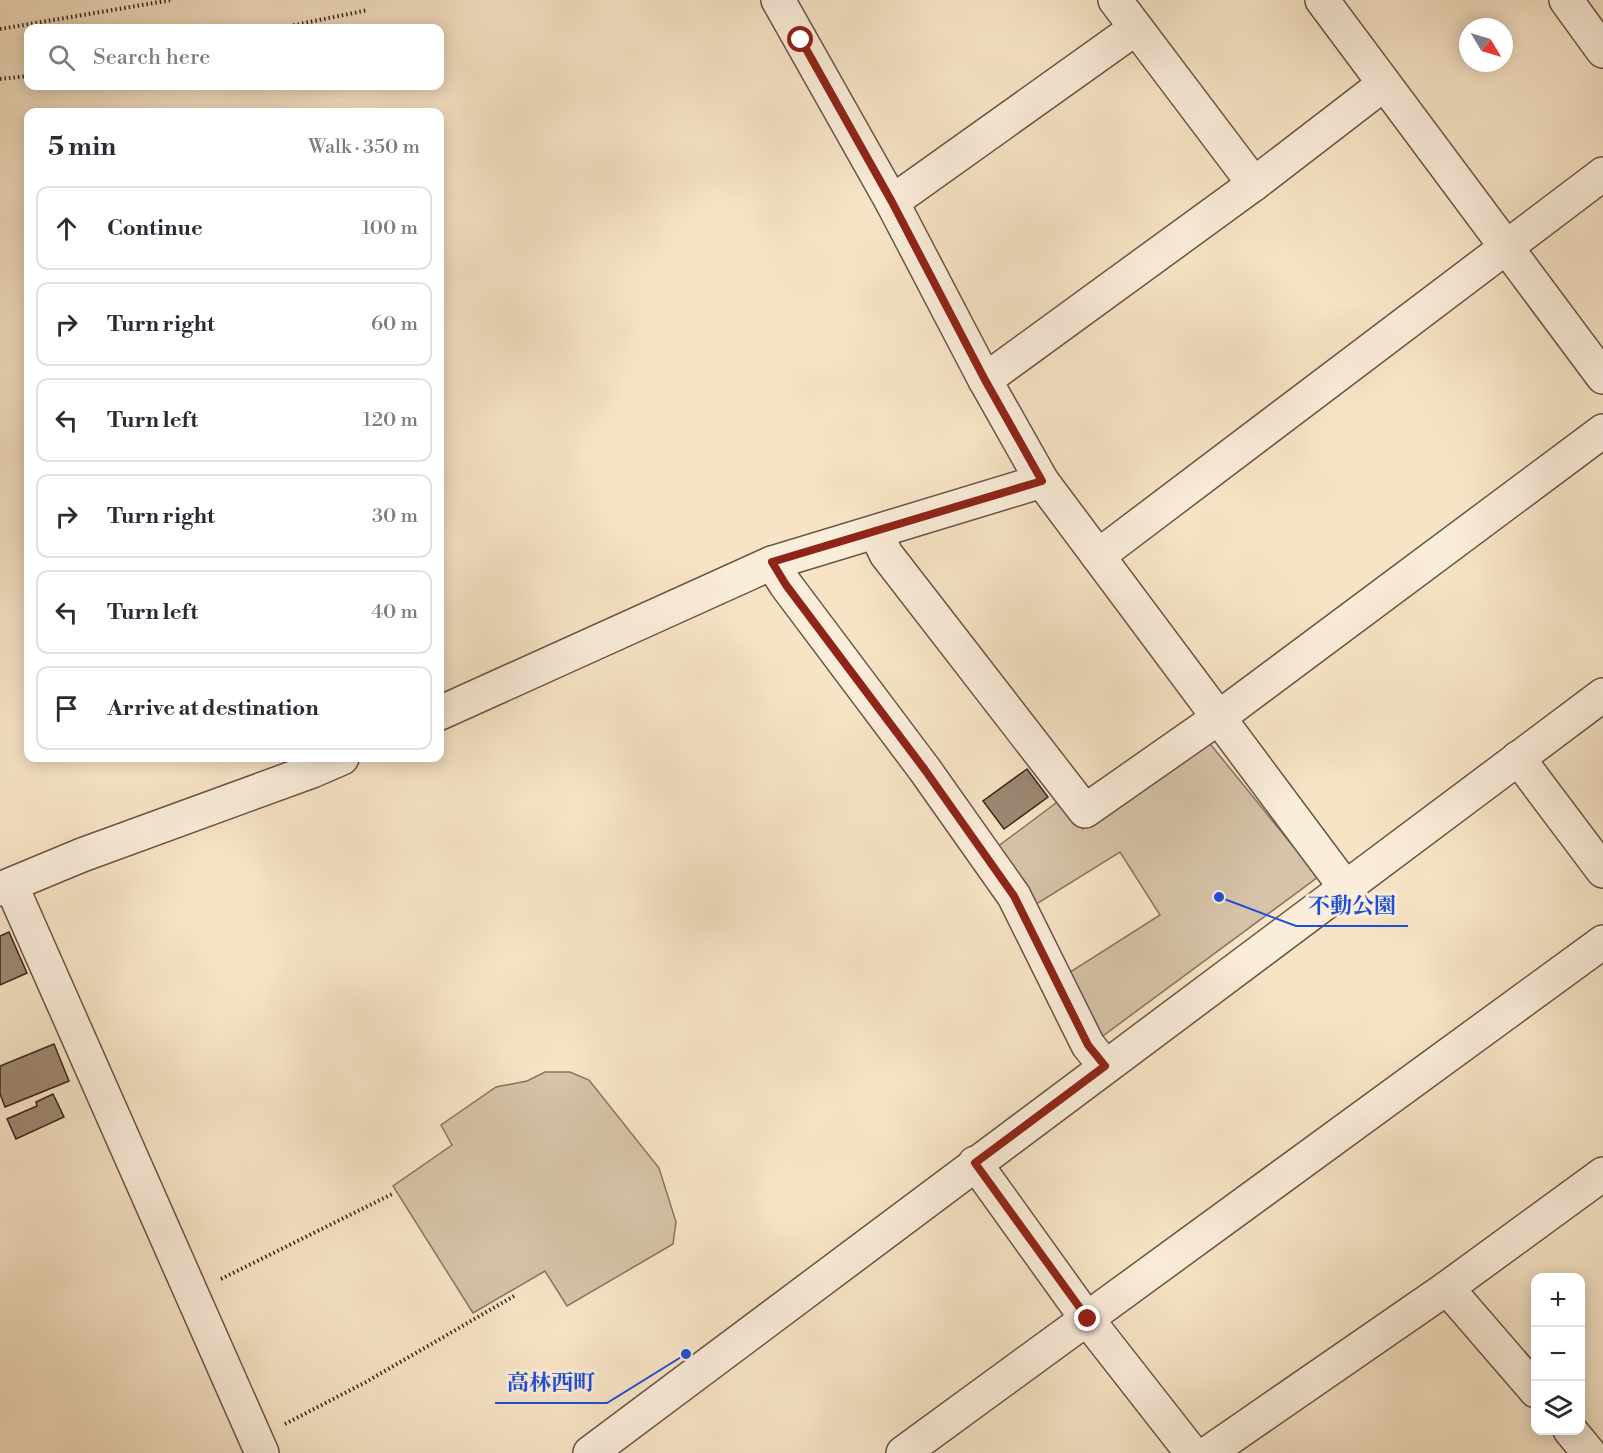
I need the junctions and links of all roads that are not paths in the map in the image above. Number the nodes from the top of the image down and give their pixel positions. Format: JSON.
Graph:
{"nodes":[{"id":1,"x":778,"y":0,"type":"edge"},
{"id":2,"x":1115,"y":0,"type":"edge"},
{"id":3,"x":1322,"y":0,"type":"edge"},
{"id":4,"x":1566,"y":0,"type":"edge"},
{"id":5,"x":1136,"y":28,"type":"junction"},
{"id":6,"x":1603,"y":51,"type":"edge"},
{"id":7,"x":1384,"y":84,"type":"junction"},
{"id":8,"x":1603,"y":174,"type":"edge"},
{"id":9,"x":1254,"y":184,"type":"junction"},
{"id":10,"x":892,"y":202,"type":"junction"},
{"id":11,"x":1506,"y":249,"type":"junction"},
{"id":12,"x":1603,"y":377,"type":"edge"},
{"id":13,"x":985,"y":380,"type":"junction"},
{"id":14,"x":1603,"y":431,"type":"edge"},
{"id":15,"x":1042,"y":481,"type":"junction"},
{"id":16,"x":876,"y":533,"type":"junction"},
{"id":17,"x":1098,"y":556,"type":"junction"},
{"id":18,"x":772,"y":562,"type":"junction"},
{"id":19,"x":1603,"y":695,"type":"edge"},
{"id":20,"x":444,"y":711,"type":"edge"},
{"id":21,"x":1218,"y":718,"type":"junction"},
{"id":22,"x":1518,"y":758,"type":"junction"},
{"id":23,"x":332,"y":762,"type":"edge"},
{"id":24,"x":1603,"y":871,"type":"edge"},
{"id":25,"x":5,"y":887,"type":"edge"},
{"id":26,"x":1345,"y":887,"type":"junction"},
{"id":27,"x":1603,"y":942,"type":"edge"},
{"id":28,"x":1105,"y":1066,"type":"junction"},
{"id":29,"x":975,"y":1163,"type":"junction"},
{"id":30,"x":1603,"y":1174,"type":"edge"},
{"id":31,"x":1447,"y":1288,"type":"junction"},
{"id":32,"x":1088,"y":1319,"type":"junction"},
{"id":33,"x":1531,"y":1385,"type":"edge"},
{"id":34,"x":259,"y":1446,"type":"edge"},
{"id":35,"x":590,"y":1453,"type":"edge"},
{"id":36,"x":903,"y":1453,"type":"edge"},
{"id":37,"x":1192,"y":1453,"type":"edge"},
{"id":38,"x":1208,"y":1453,"type":"edge"}],
"edges":[{"from":1,"to":10,"type":"street"},
{"from":2,"to":5,"type":"street"},
{"from":3,"to":7,"type":"street"},
{"from":4,"to":6,"type":"street"},
{"from":5,"to":9,"type":"street"},
{"from":5,"to":10,"type":"street"},
{"from":7,"to":9,"type":"street"},
{"from":7,"to":11,"type":"street"},
{"from":8,"to":11,"type":"street"},
{"from":9,"to":13,"type":"street"},
{"from":10,"to":13,"type":"street"},
{"from":11,"to":12,"type":"street"},
{"from":11,"to":17,"type":"street"},
{"from":13,"to":15,"type":"street"},
{"from":14,"to":21,"type":"street"},
{"from":15,"to":16,"type":"street"},
{"from":15,"to":17,"type":"street"},
{"from":16,"to":18,"type":"street"},
{"from":16,"to":21,"type":"street"},
{"from":17,"to":21,"type":"street"},
{"from":18,"to":20,"type":"street"},
{"from":18,"to":28,"type":"street"},
{"from":19,"to":22,"type":"street"},
{"from":21,"to":26,"type":"street"},
{"from":22,"to":24,"type":"street"},
{"from":22,"to":26,"type":"street"},
{"from":23,"to":25,"type":"street"},
{"from":25,"to":34,"type":"street"},
{"from":26,"to":28,"type":"street"},
{"from":27,"to":32,"type":"street"},
{"from":28,"to":29,"type":"street"},
{"from":29,"to":32,"type":"street"},
{"from":29,"to":35,"type":"street"},
{"from":30,"to":31,"type":"street"},
{"from":31,"to":33,"type":"street"},
{"from":31,"to":38,"type":"street"},
{"from":32,"to":36,"type":"street"},
{"from":32,"to":37,"type":"street"}]}
